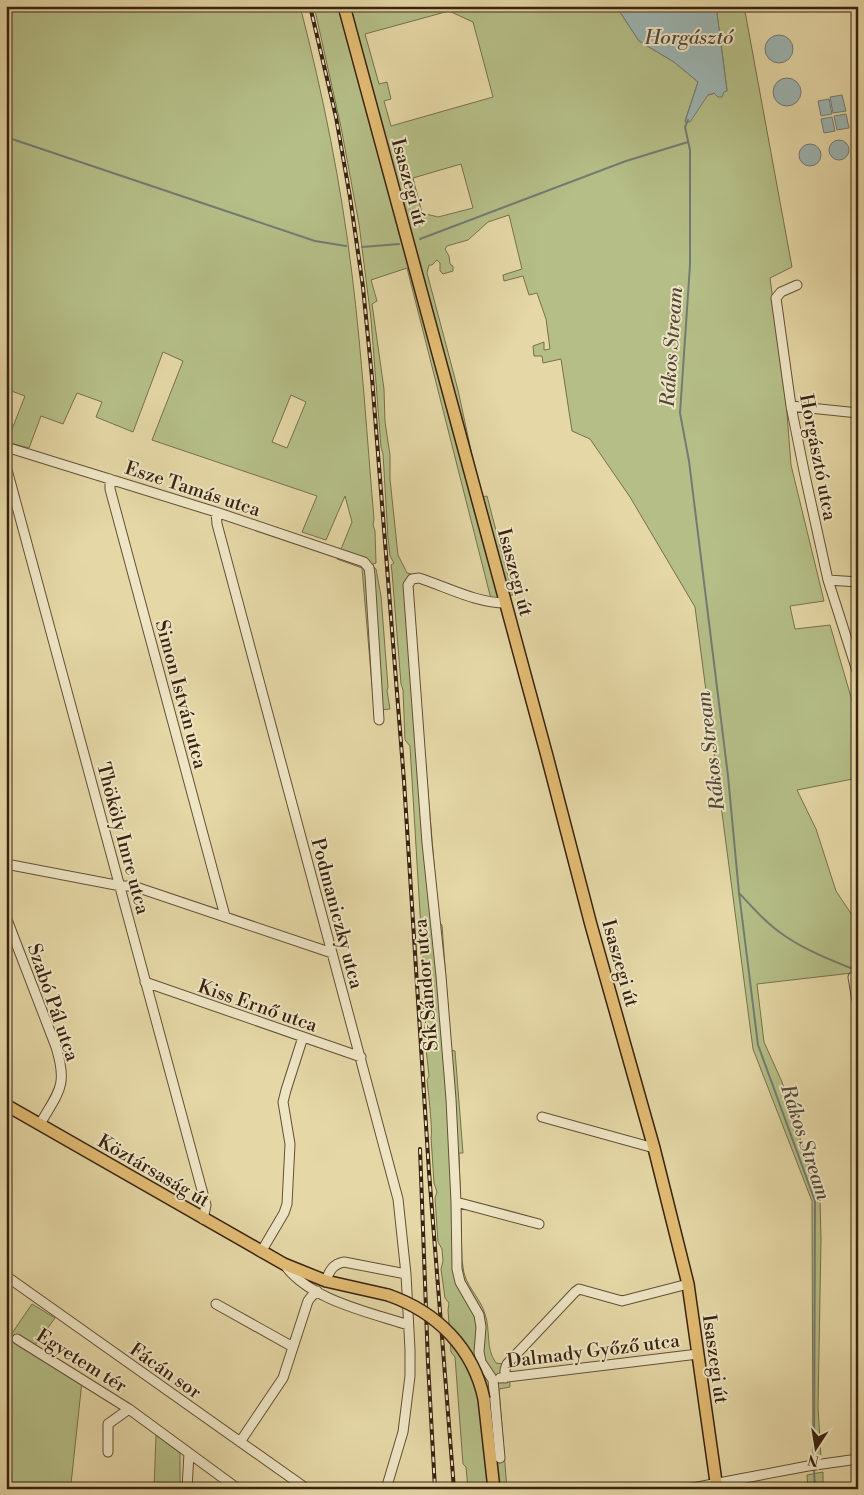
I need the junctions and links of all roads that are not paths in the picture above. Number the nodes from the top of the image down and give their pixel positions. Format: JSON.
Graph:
{"nodes":[{"id":1,"x":344,"y":6,"type":"edge"},
{"id":2,"x":797,"y":286,"type":"dead end"},
{"id":3,"x":791,"y":406,"type":"junction"},
{"id":4,"x":858,"y":413,"type":"edge"},
{"id":5,"x":6,"y":447,"type":"edge"},
{"id":6,"x":6,"y":466,"type":"edge"},
{"id":7,"x":110,"y":479,"type":"junction"},
{"id":8,"x":216,"y":512,"type":"junction"},
{"id":9,"x":828,"y":580,"type":"junction"},
{"id":10,"x":858,"y":582,"type":"edge"},
{"id":11,"x":506,"y":602,"type":"junction"},
{"id":12,"x":858,"y":674,"type":"edge"},
{"id":13,"x":379,"y":720,"type":"dead end"},
{"id":14,"x":6,"y":864,"type":"edge"},
{"id":15,"x":121,"y":886,"type":"junction"},
{"id":16,"x":225,"y":916,"type":"junction"},
{"id":17,"x":6,"y":917,"type":"edge"},
{"id":18,"x":332,"y":953,"type":"junction"},
{"id":19,"x":853,"y":977,"type":"dead end"},
{"id":20,"x":145,"y":982,"type":"junction"},
{"id":21,"x":858,"y":1007,"type":"edge"},
{"id":22,"x":303,"y":1037,"type":"junction"},
{"id":23,"x":361,"y":1057,"type":"junction"},
{"id":24,"x":6,"y":1105,"type":"edge"},
{"id":25,"x":542,"y":1117,"type":"dead end"},
{"id":26,"x":40,"y":1124,"type":"junction"},
{"id":27,"x":654,"y":1148,"type":"junction"},
{"id":28,"x":456,"y":1202,"type":"junction"},
{"id":29,"x":203,"y":1219,"type":"junction"},
{"id":30,"x":539,"y":1224,"type":"dead end"},
{"id":31,"x":261,"y":1252,"type":"junction"},
{"id":32,"x":284,"y":1264,"type":"junction"},
{"id":33,"x":406,"y":1274,"type":"junction"},
{"id":34,"x":6,"y":1276,"type":"edge"},
{"id":35,"x":326,"y":1281,"type":"junction"},
{"id":36,"x":688,"y":1284,"type":"junction"},
{"id":37,"x":317,"y":1291,"type":"junction"},
{"id":38,"x":216,"y":1304,"type":"dead end"},
{"id":39,"x":408,"y":1326,"type":"junction"},
{"id":40,"x":17,"y":1338,"type":"dead end"},
{"id":41,"x":293,"y":1347,"type":"junction"},
{"id":42,"x":698,"y":1354,"type":"junction"},
{"id":43,"x":505,"y":1378,"type":"junction"},
{"id":44,"x":493,"y":1380,"type":"junction"},
{"id":45,"x":129,"y":1409,"type":"junction"},
{"id":46,"x":240,"y":1442,"type":"junction"},
{"id":47,"x":108,"y":1452,"type":"dead end"},
{"id":48,"x":189,"y":1453,"type":"junction"},
{"id":49,"x":500,"y":1458,"type":"dead end"},
{"id":50,"x":858,"y":1459,"type":"edge"},
{"id":51,"x":716,"y":1486,"type":"edge"},
{"id":52,"x":187,"y":1489,"type":"edge"},
{"id":53,"x":238,"y":1489,"type":"edge"},
{"id":54,"x":307,"y":1489,"type":"edge"},
{"id":55,"x":386,"y":1489,"type":"edge"},
{"id":56,"x":494,"y":1489,"type":"edge"},
{"id":57,"x":687,"y":1489,"type":"edge"}],
"edges":[{"from":1,"to":11,"type":"main road","name":"Isaszegi út"},
{"from":2,"to":3,"type":"street","name":"Horgásztó utca"},
{"from":3,"to":4,"type":"street"},
{"from":3,"to":9,"type":"street","name":"Horgásztó utca"},
{"from":5,"to":7,"type":"street","name":"Esze Tamás utca"},
{"from":6,"to":15,"type":"street","name":"Thököly Imre utca"},
{"from":7,"to":8,"type":"street","name":"Esze Tamás utca"},
{"from":7,"to":16,"type":"street","name":"Simon István utca"},
{"from":8,"to":13,"type":"street","name":"Esze Tamás utca"},
{"from":8,"to":18,"type":"street","name":"Podmaniczky utca"},
{"from":9,"to":10,"type":"street"},
{"from":9,"to":12,"type":"street","name":"Horgásztó utca"},
{"from":11,"to":27,"type":"main road","name":"Isaszegi út"},
{"from":11,"to":28,"type":"street","name":"Sík Sándor utca"},
{"from":14,"to":15,"type":"street"},
{"from":15,"to":16,"type":"street"},
{"from":15,"to":20,"type":"street","name":"Thököly Imre utca"},
{"from":16,"to":18,"type":"street"},
{"from":17,"to":26,"type":"street","name":"Szabó Pál utca"},
{"from":18,"to":23,"type":"street","name":"Podmaniczky utca"},
{"from":19,"to":21,"type":"street"},
{"from":20,"to":22,"type":"street","name":"Kiss Ernő utca"},
{"from":20,"to":29,"type":"street","name":"Thököly Imre utca"},
{"from":22,"to":23,"type":"street","name":"Kiss Ernő utca"},
{"from":22,"to":31,"type":"street"},
{"from":23,"to":33,"type":"street","name":"Podmaniczky utca"},
{"from":24,"to":26,"type":"main road","name":"Köztársaság út"},
{"from":25,"to":27,"type":"street"},
{"from":26,"to":29,"type":"main road","name":"Köztársaság út"},
{"from":27,"to":36,"type":"main road","name":"Isaszegi út"},
{"from":28,"to":30,"type":"street"},
{"from":28,"to":44,"type":"street","name":"Sík Sándor utca"},
{"from":29,"to":31,"type":"main road","name":"Köztársaság út"},
{"from":31,"to":32,"type":"main road","name":"Köztársaság út"},
{"from":32,"to":35,"type":"main road","name":"Köztársaság út"},
{"from":32,"to":37,"type":"street","name":"Köztársaság út"},
{"from":33,"to":35,"type":"street"},
{"from":33,"to":39,"type":"street","name":"Podmaniczky utca"},
{"from":34,"to":46,"type":"street","name":"Fácán sor"},
{"from":35,"to":56,"type":"main road","name":"Köztársaság út","bridge":true},
{"from":36,"to":42,"type":"main road","name":"Isaszegi út"},
{"from":36,"to":43,"type":"street"},
{"from":37,"to":39,"type":"street","name":"Köztársaság út"},
{"from":37,"to":41,"type":"street"},
{"from":38,"to":41,"type":"street"},
{"from":39,"to":55,"type":"street","name":"Podmaniczky utca"},
{"from":40,"to":45,"type":"street","name":"Egyetem tér"},
{"from":41,"to":46,"type":"street"},
{"from":42,"to":43,"type":"street","name":"Dalmady Győző utca"},
{"from":42,"to":51,"type":"main road","name":"Isaszegi út"},
{"from":43,"to":44,"type":"street","name":"Dalmady Győző utca"},
{"from":44,"to":49,"type":"street"},
{"from":45,"to":47,"type":"street","name":"Egyetem tér"},
{"from":45,"to":48,"type":"street","name":"Egyetem tér"},
{"from":46,"to":54,"type":"street","name":"Fácán sor"},
{"from":48,"to":52,"type":"street"},
{"from":48,"to":53,"type":"street","name":"Egyetem tér"},
{"from":50,"to":51,"type":"street"},
{"from":51,"to":57,"type":"street"}]}
